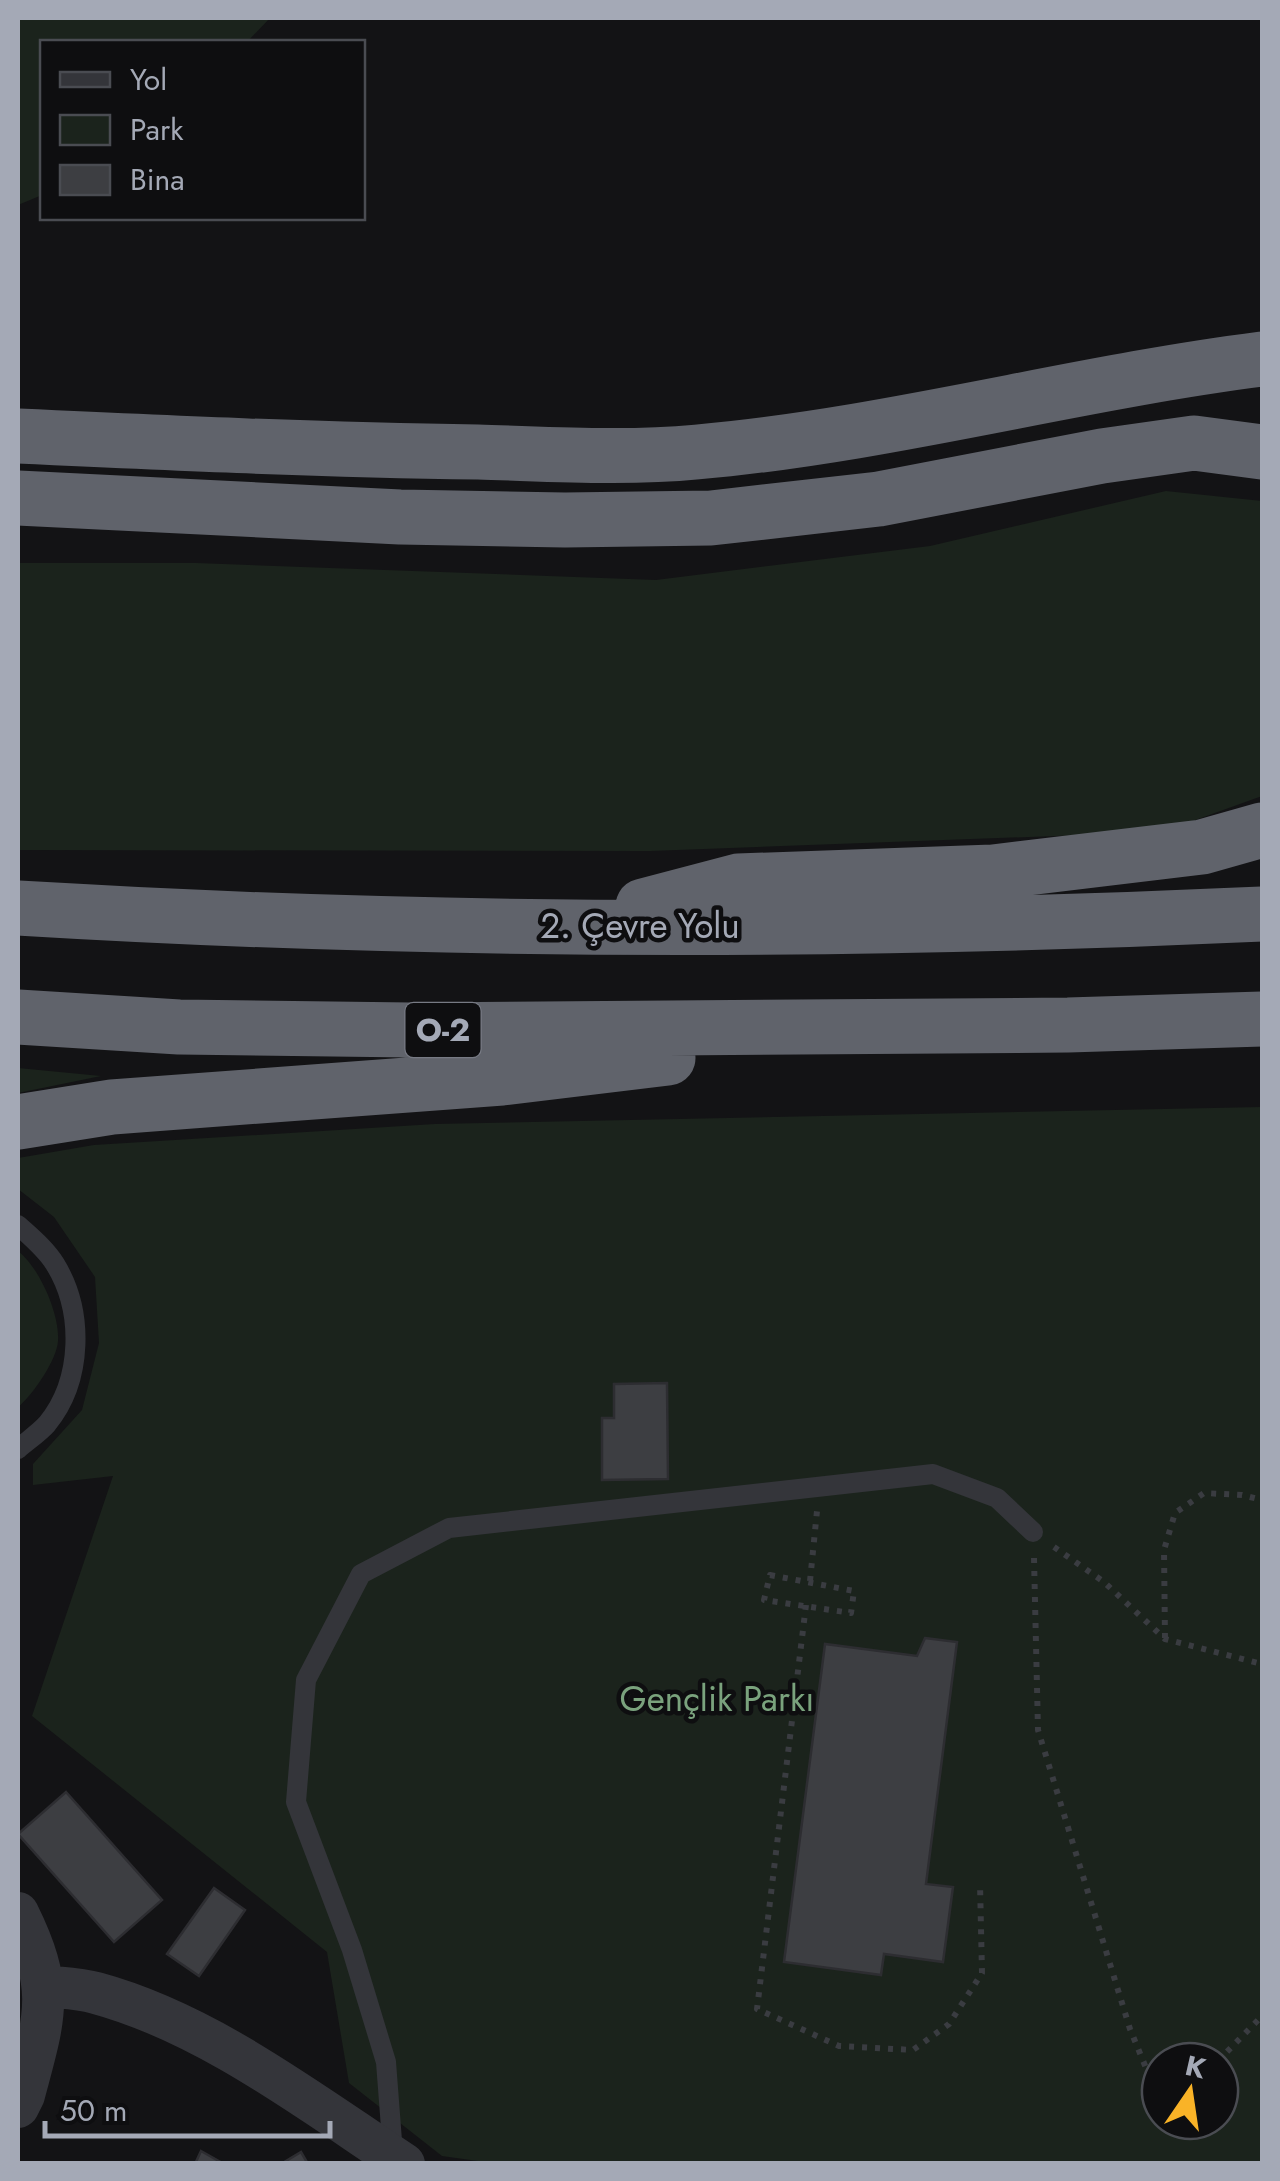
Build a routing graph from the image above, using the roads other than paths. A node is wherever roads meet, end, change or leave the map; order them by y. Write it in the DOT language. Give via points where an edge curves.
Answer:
graph roads {
  1 [pos="1262,359"];
  2 [pos="18,436"];
  3 [pos="1262,452"];
  4 [pos="18,498"];
  5 [pos="1262,830"];
  6 [pos="18,908"];
  7 [pos="1262,914"];
  8 [pos="566,926"];
  9 [pos="18,1017"];
  10 [pos="1262,1020"];
  11 [pos="868,1027"];
  12 [pos="18,1122"];
  13 [pos="18,1225"];
  14 [pos="18,1450"];
  15 [pos="1033,1532"];
  16 [pos="18,1914"];
  17 [pos="43,1986"];
  18 [pos="18,2107"];
  19 [pos="399,2160"];
  1 -- 2 [label="highway" via="790,444 691,453 366,450"];
  3 -- 4 [label="highway" via="1194,444 879,499 712,518 400,516"];
  5 -- 8 [label="highway" via="1202,846 993,872 738,881"];
  6 -- 8 [label="highway, 2. Çevre Yolu"];
  7 -- 8 [label="highway, 2. Çevre Yolu"];
  9 -- 11 [label="highway, O-2" via="412,1030"];
  10 -- 11 [label="highway, O-2"];
  11 -- 12 [label="highway" via="502,1078 112,1107"];
  13 -- 14 [label="lane" via="54,1261 72,1300 77,1343 65,1392 47,1424"];
  15 -- 19 [label="lane" via="997,1498 933,1474 449,1528 361,1574 306,1680 296,1802 386,2062"];
  16 -- 17 [label="street"];
  17 -- 18 [label="street" via="45,2016"];
  17 -- 19 [label="street" via="93,1992 155,2012"];
}
